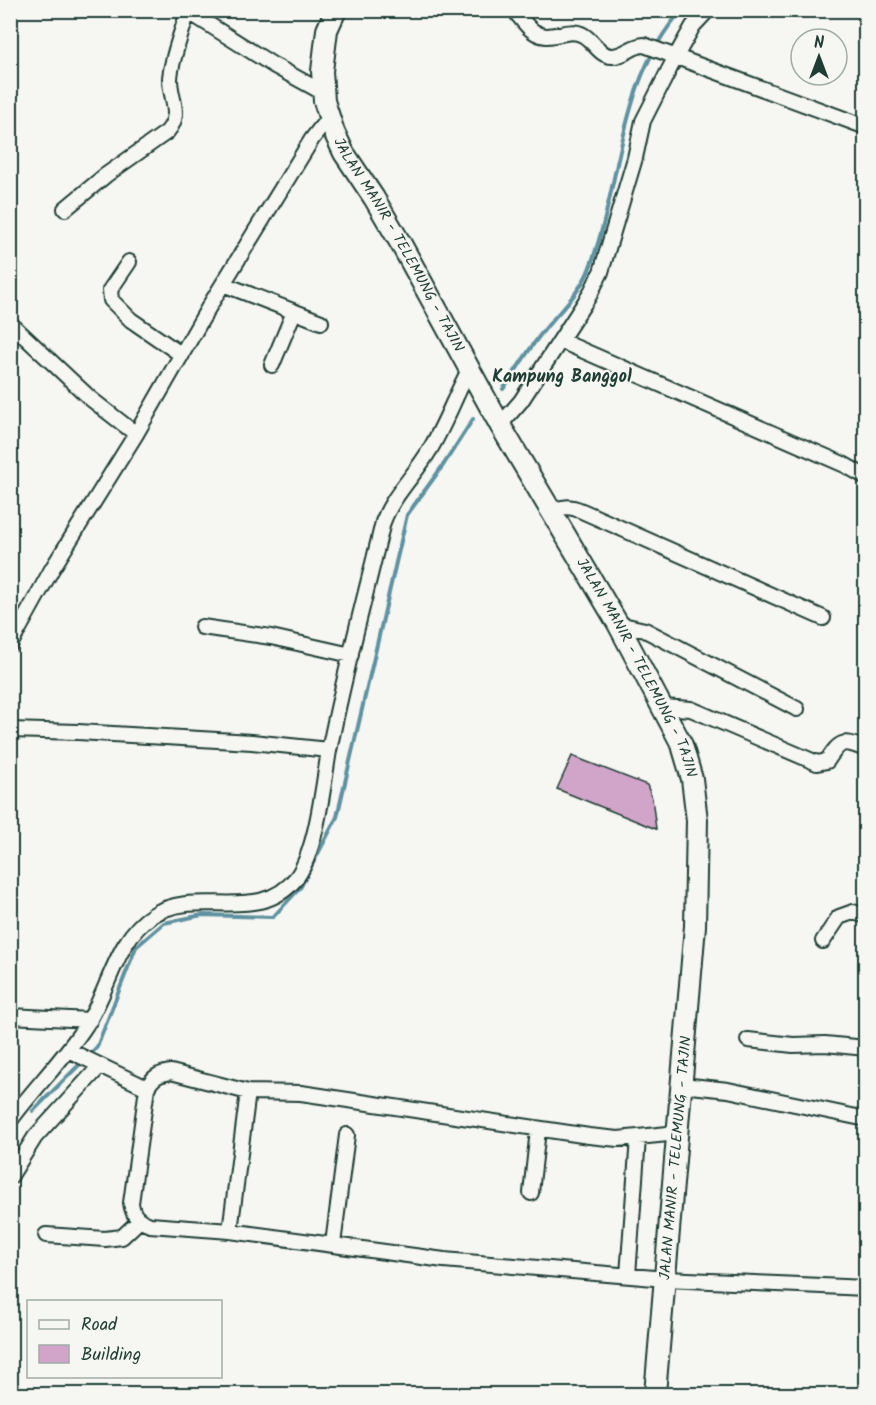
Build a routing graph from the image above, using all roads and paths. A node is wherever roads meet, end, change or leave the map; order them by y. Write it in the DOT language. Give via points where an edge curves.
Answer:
graph roads {
  1 [pos="336,10"];
  2 [pos="513,10"];
  3 [pos="708,10"];
  4 [pos="188,11"];
  5 [pos="673,57"];
  6 [pos="324,93"];
  7 [pos="330,117"];
  8 [pos="866,127"];
  9 [pos="65,208"];
  10 [pos="129,262"];
  11 [pos="223,284"];
  12 [pos="294,312"];
  13 [pos="321,322"];
  14 [pos="10,323"];
  15 [pos="561,341"];
  16 [pos="182,355"];
  17 [pos="272,365"];
  18 [pos="470,370"];
  19 [pos="500,425"];
  20 [pos="136,434"];
  21 [pos="866,477"];
  22 [pos="550,512"];
  23 [pos="823,618"];
  24 [pos="618,624"];
  25 [pos="202,627"];
  26 [pos="10,645"];
  27 [pos="351,655"];
  28 [pos="663,706"];
  29 [pos="797,709"];
  30 [pos="10,730"];
  31 [pos="866,749"];
  32 [pos="329,750"];
  33 [pos="866,916"];
  34 [pos="823,941"];
  35 [pos="10,1016"];
  36 [pos="90,1020"];
  37 [pos="748,1040"];
  38 [pos="866,1048"];
  39 [pos="74,1053"];
  40 [pos="98,1065"];
  41 [pos="682,1085"];
  42 [pos="147,1088"];
  43 [pos="249,1092"];
  44 [pos="866,1119"];
  45 [pos="10,1121"];
  46 [pos="538,1130"];
  47 [pos="678,1133"];
  48 [pos="347,1135"];
  49 [pos="638,1138"];
  50 [pos="10,1177"];
  51 [pos="531,1193"];
  52 [pos="139,1221"];
  53 [pos="230,1231"];
  54 [pos="46,1235"];
  55 [pos="333,1244"];
  56 [pos="628,1275"];
  57 [pos="666,1278"];
  58 [pos="866,1288"];
  59 [pos="655,1395"];
  1 -- 6 [label="main road, JALAN MANIR - TELEMUNG - TAJIN" via="323,52"];
  2 -- 5 [label="street" via="534,32 546,37 575,33 611,57 639,45"];
  3 -- 5 [label="street"];
  4 -- 6 [label="street"];
  4 -- 9 [label="street" via="171,70 176,112 173,125"];
  5 -- 8 [label="street"];
  5 -- 15 [label="street" via="643,121 601,272"];
  6 -- 7 [label="main road, JALAN MANIR - TELEMUNG - TAJIN"];
  7 -- 11 [label="street" via="312,139"];
  7 -- 18 [label="main road, JALAN MANIR - TELEMUNG - TAJIN" via="344,153 390,226"];
  10 -- 16 [label="street" via="110,290 111,300"];
  11 -- 12 [label="street"];
  11 -- 16 [label="street"];
  12 -- 13 [label="street"];
  12 -- 17 [label="street"];
  14 -- 20 [label="street"];
  15 -- 19 [label="street"];
  15 -- 21 [label="street"];
  16 -- 20 [label="street"];
  18 -- 19 [label="main road, JALAN MANIR - TELEMUNG - TAJIN"];
  18 -- 27 [label="street" via="431,448 389,505"];
  19 -- 22 [label="main road, JALAN MANIR - TELEMUNG - TAJIN"];
  20 -- 26 [label="street"];
  22 -- 23 [label="street" via="560,507 582,511"];
  22 -- 24 [label="main road, JALAN MANIR - TELEMUNG - TAJIN"];
  24 -- 28 [label="main road, JALAN MANIR - TELEMUNG - TAJIN"];
  24 -- 29 [label="street" via="645,630"];
  25 -- 27 [label="street"];
  27 -- 32 [label="street"];
  28 -- 31 [label="street" via="691,709 817,762 827,761 842,742"];
  28 -- 41 [label="main road, JALAN MANIR - TELEMUNG - TAJIN" via="682,745 692,779 697,820 695,926"];
  30 -- 32 [label="street" via="252,742"];
  32 -- 36 [label="street" via="306,862 296,879 268,900 200,903 155,914 127,941"];
  33 -- 34 [label="street" via="853,912 839,917"];
  35 -- 36 [label="street"];
  36 -- 39 [label="street"];
  37 -- 38 [label="street"];
  39 -- 40 [label="street"];
  39 -- 45 [label="street"];
  40 -- 42 [label="street"];
  40 -- 50 [label="street" via="35,1137"];
  41 -- 44 [label="street" via="728,1090"];
  41 -- 47 [label="main road, JALAN MANIR - TELEMUNG - TAJIN"];
  42 -- 43 [label="street" via="159,1074 171,1072"];
  42 -- 52 [label="street" via="131,1203 133,1215"];
  43 -- 46 [label="street" via="301,1093"];
  43 -- 53 [label="street"];
  46 -- 49 [label="street"];
  46 -- 51 [label="street"];
  47 -- 49 [label="street"];
  47 -- 57 [label="main road, JALAN MANIR - TELEMUNG - TAJIN"];
  48 -- 55 [label="street"];
  49 -- 56 [label="street"];
  52 -- 53 [label="street"];
  52 -- 54 [label="street" via="122,1237"];
  53 -- 55 [label="street"];
  55 -- 56 [label="street" via="444,1260"];
  56 -- 57 [label="street"];
  57 -- 58 [label="street"];
  57 -- 59 [label="main road, JALAN MANIR - TELEMUNG - TAJIN"];
}
